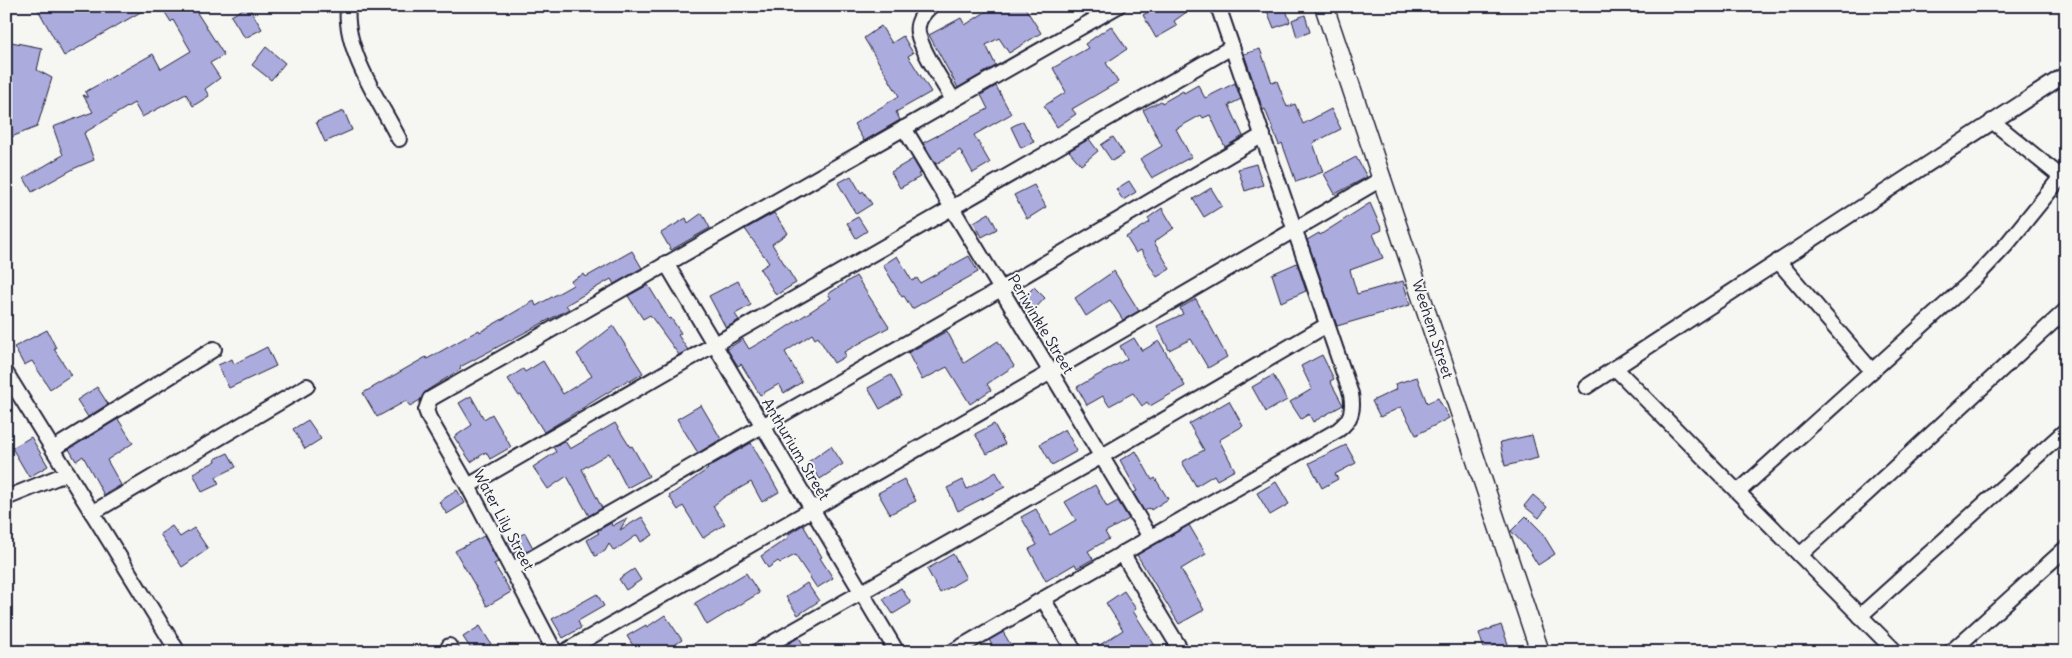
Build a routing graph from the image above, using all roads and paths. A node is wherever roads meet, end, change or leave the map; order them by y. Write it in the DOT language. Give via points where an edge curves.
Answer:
graph roads {
  1 [pos="348,6"];
  2 [pos="931,6"];
  3 [pos="1118,6"];
  4 [pos="1218,6"];
  5 [pos="1324,6"];
  6 [pos="1232,48"];
  7 [pos="2066,74"];
  8 [pos="953,100"];
  9 [pos="1992,121"];
  10 [pos="904,128"];
  11 [pos="1263,135"];
  12 [pos="399,139"];
  13 [pos="1383,178"];
  14 [pos="2063,179"];
  15 [pos="952,208"];
  16 [pos="1295,230"];
  17 [pos="1778,262"];
  18 [pos="666,264"];
  19 [pos="1001,289"];
  20 [pos="2066,310"];
  21 [pos="1327,325"];
  22 [pos="714,344"];
  23 [pos="214,349"];
  24 [pos="1615,368"];
  25 [pos="1872,371"];
  26 [pos="1051,372"];
  27 [pos="6,373"];
  28 [pos="307,386"];
  29 [pos="1586,387"];
  30 [pos="763,426"];
  31 [pos="2066,430"];
  32 [pos="53,448"];
  33 [pos="1102,456"];
  34 [pos="68,473"];
  35 [pos="468,486"];
  36 [pos="1738,492"];
  37 [pos="6,498"];
  38 [pos="812,508"];
  39 [pos="92,513"];
  40 [pos="1150,537"];
  41 [pos="2066,548"];
  42 [pos="1122,553"];
  43 [pos="1800,554"];
  44 [pos="513,569"];
  45 [pos="862,592"];
  46 [pos="1043,599"];
  47 [pos="1860,616"];
  48 [pos="178,652"];
  49 [pos="555,652"];
  50 [pos="564,652"];
  51 [pos="756,652"];
  52 [pos="897,652"];
  53 [pos="952,652"];
  54 [pos="1075,652"];
  55 [pos="1182,652"];
  56 [pos="1540,652"];
  57 [pos="1896,652"];
  58 [pos="1951,652"];
  1 -- 12 [label="street" via="346,20 352,46"];
  2 -- 8 [label="street" via="919,19 917,32"];
  3 -- 8 [label="street"];
  4 -- 6 [label="street"];
  5 -- 13 [label="street, Weehem Street"];
  6 -- 11 [label="street"];
  6 -- 15 [label="street"];
  7 -- 9 [label="street"];
  8 -- 10 [label="street"];
  9 -- 14 [label="street"];
  9 -- 17 [label="street"];
  10 -- 15 [label="street, Periwinkle Street"];
  10 -- 18 [label="street"];
  11 -- 16 [label="street"];
  11 -- 19 [label="street"];
  13 -- 16 [label="street"];
  13 -- 56 [label="street, Weehem Street"];
  14 -- 25 [label="street" via="1977,276"];
  15 -- 19 [label="street, Periwinkle Street"];
  15 -- 22 [label="street"];
  16 -- 21 [label="street"];
  16 -- 26 [label="street"];
  17 -- 24 [label="street"];
  17 -- 25 [label="street"];
  18 -- 22 [label="street, Anthurium Street"];
  18 -- 35 [label="street, Water Lily Street" via="430,399 426,410 429,418"];
  19 -- 26 [label="street, Periwinkle Street"];
  19 -- 30 [label="street"];
  20 -- 43 [label="street"];
  21 -- 33 [label="street"];
  21 -- 40 [label="street" via="1351,394 1352,416 1346,424"];
  22 -- 30 [label="street, Anthurium Street"];
  22 -- 35 [label="street"];
  23 -- 32 [label="street"];
  24 -- 29 [label="street"];
  24 -- 36 [label="street"];
  25 -- 36 [label="street"];
  26 -- 33 [label="street, Periwinkle Street"];
  26 -- 38 [label="street"];
  27 -- 32 [label="street"];
  28 -- 39 [label="street"];
  30 -- 38 [label="street, Anthurium Street"];
  30 -- 44 [label="street"];
  31 -- 47 [label="street"];
  32 -- 34 [label="street"];
  33 -- 40 [label="street, Periwinkle Street"];
  33 -- 45 [label="street"];
  34 -- 37 [label="street"];
  34 -- 39 [label="street"];
  35 -- 44 [label="street, Water Lily Street"];
  36 -- 43 [label="street"];
  38 -- 45 [label="street, Anthurium Street"];
  38 -- 50 [label="street"];
  39 -- 48 [label="street"];
  40 -- 42 [label="street"];
  41 -- 58 [label="street"];
  42 -- 46 [label="street"];
  42 -- 55 [label="street"];
  43 -- 47 [label="street"];
  44 -- 49 [label="street, Water Lily Street"];
  45 -- 51 [label="street"];
  45 -- 52 [label="street, Anthurium Street"];
  46 -- 53 [label="street"];
  46 -- 54 [label="street"];
  47 -- 57 [label="street"];
}
